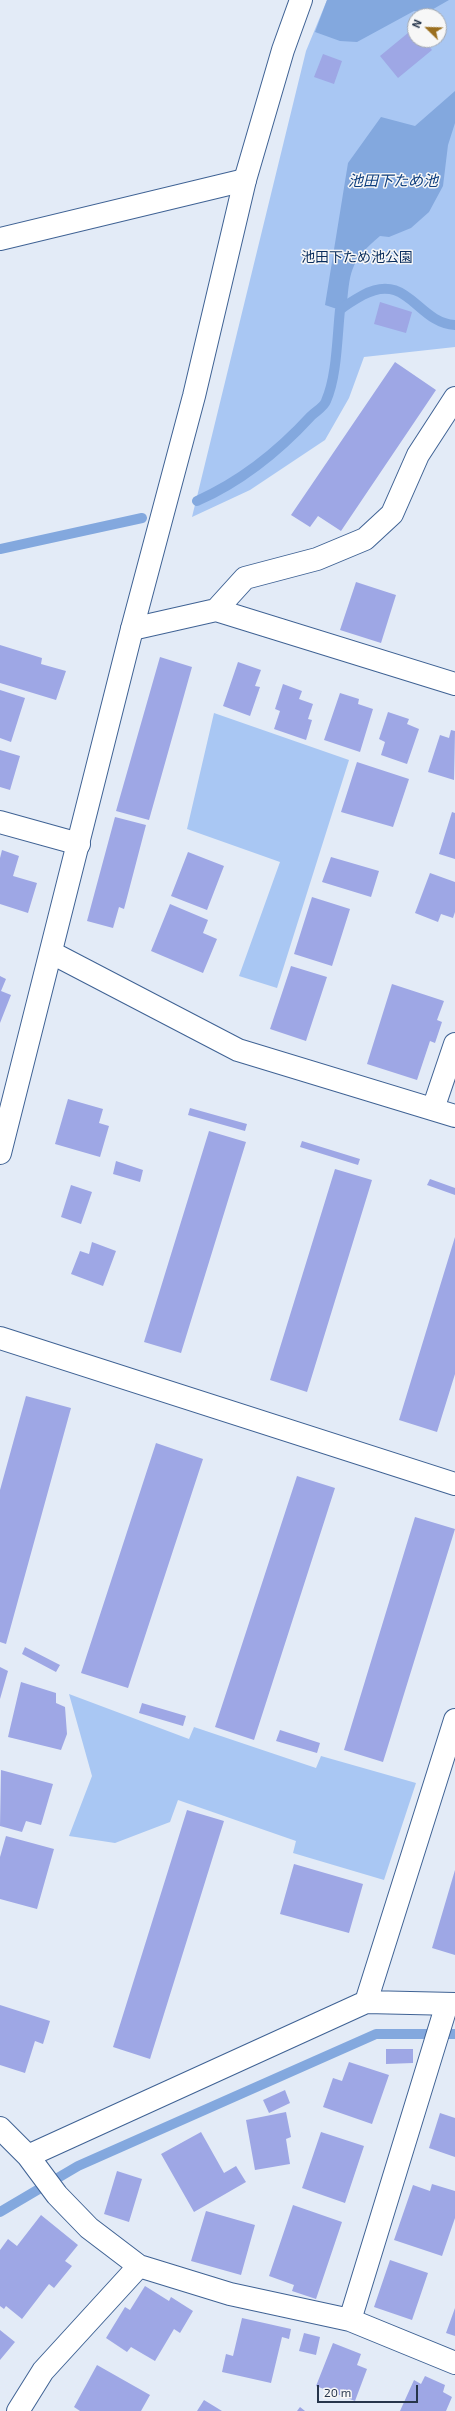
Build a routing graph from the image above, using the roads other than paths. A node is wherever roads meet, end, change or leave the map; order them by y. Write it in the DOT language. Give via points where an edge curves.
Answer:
graph roads {
  1 [pos="301,0"];
  2 [pos="245,180"];
  3 [pos="0,239"];
  4 [pos="455,398"];
  5 [pos="216,610"];
  6 [pos="132,629"];
  7 [pos="455,684"];
  8 [pos="0,822"];
  9 [pos="79,844"];
  10 [pos="52,953"];
  11 [pos="455,1044"];
  12 [pos="433,1109"];
  13 [pos="455,1116"];
  14 [pos="0,1153"];
  15 [pos="0,1338"];
  16 [pos="455,1484"];
  17 [pos="455,1720"];
  18 [pos="366,2002"];
  19 [pos="451,2004"];
  20 [pos="0,2128"];
  21 [pos="33,2162"];
  22 [pos="139,2266"];
  23 [pos="350,2320"];
  24 [pos="455,2364"];
  25 [pos="18,2411"];
  1 -- 2 [label="street" via="283,50"];
  2 -- 3 [label="street"];
  2 -- 6 [label="street" via="194,396"];
  4 -- 5 [label="street" via="418,455 392,514 365,539 317,559 245,578"];
  5 -- 6 [label="street"];
  5 -- 7 [label="street"];
  6 -- 9 [label="street"];
  8 -- 9 [label="street"];
  9 -- 10 [label="street"];
  10 -- 12 [label="street" via="238,1050"];
  10 -- 14 [label="street"];
  11 -- 12 [label="street"];
  12 -- 13 [label="street"];
  15 -- 16 [label="street"];
  17 -- 18 [label="street"];
  18 -- 19 [label="street"];
  18 -- 21 [label="street"];
  19 -- 23 [label="street" via="434,2047"];
  20 -- 21 [label="street"];
  21 -- 22 [label="street" via="57,2195 89,2228"];
  22 -- 23 [label="street" via="230,2294"];
  22 -- 25 [label="street" via="43,2371"];
  23 -- 24 [label="street"];
}
